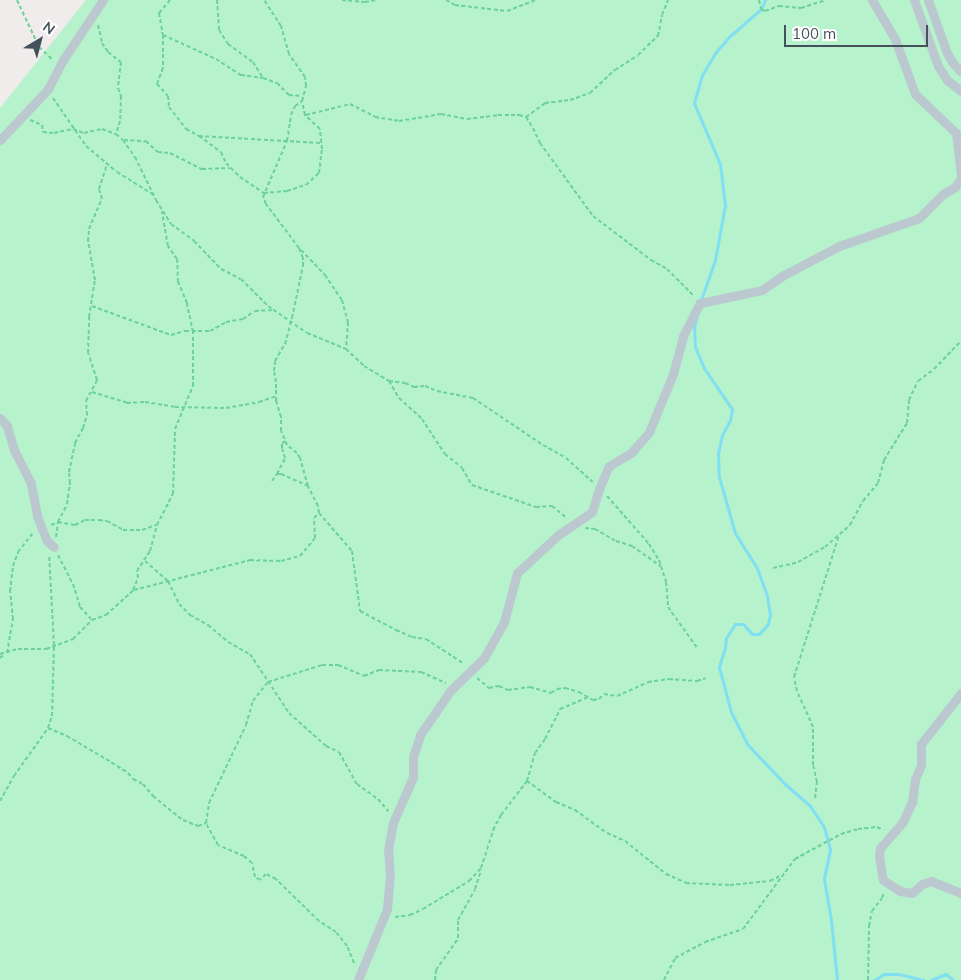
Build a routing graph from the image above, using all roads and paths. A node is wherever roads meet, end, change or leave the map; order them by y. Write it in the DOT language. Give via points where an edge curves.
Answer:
graph roads {
  1 [pos="17,0"];
  2 [pos="170,0"];
  3 [pos="217,0"];
  4 [pos="264,0"];
  5 [pos="342,0"];
  6 [pos="377,0"];
  7 [pos="446,0"];
  8 [pos="535,0"];
  9 [pos="668,0"];
  10 [pos="759,0"];
  11 [pos="826,0"];
  12 [pos="872,0"];
  13 [pos="928,2"];
  14 [pos="101,3"];
  15 [pos="916,4"];
  16 [pos="163,35"];
  17 [pos="60,66"];
  18 [pos="961,72"];
  19 [pos="263,78"];
  20 [pos="48,89"];
  21 [pos="961,91"];
  22 [pos="302,96"];
  23 [pos="302,101"];
  24 [pos="306,115"];
  25 [pos="23,117"];
  26 [pos="526,118"];
  27 [pos="73,129"];
  28 [pos="116,134"];
  29 [pos="199,136"];
  30 [pos="0,140"];
  31 [pos="124,140"];
  32 [pos="287,141"];
  33 [pos="321,143"];
  34 [pos="107,164"];
  35 [pos="230,168"];
  36 [pos="961,176"];
  37 [pos="264,193"];
  38 [pos="154,196"];
  39 [pos="162,210"];
  40 [pos="299,248"];
  41 [pos="700,303"];
  42 [pos="92,305"];
  43 [pos="276,310"];
  44 [pos="291,322"];
  45 [pos="194,332"];
  46 [pos="961,341"];
  47 [pos="346,349"];
  48 [pos="389,381"];
  49 [pos="92,391"];
  50 [pos="458,394"];
  51 [pos="276,396"];
  52 [pos="185,406"];
  53 [pos="0,418"];
  54 [pos="286,440"];
  55 [pos="277,474"];
  56 [pos="272,481"];
  57 [pos="308,486"];
  58 [pos="319,512"];
  59 [pos="58,522"];
  60 [pos="573,524"];
  61 [pos="157,525"];
  62 [pos="42,529"];
  63 [pos="840,534"];
  64 [pos="51,544"];
  65 [pos="145,561"];
  66 [pos="661,566"];
  67 [pos="773,568"];
  68 [pos="168,581"];
  69 [pos="133,591"];
  70 [pos="92,620"];
  71 [pos="54,645"];
  72 [pos="7,653"];
  73 [pos="0,654"];
  74 [pos="0,658"];
  75 [pos="473,670"];
  76 [pos="706,678"];
  77 [pos="268,682"];
  78 [pos="456,686"];
  79 [pos="961,693"];
  80 [pos="588,697"];
  81 [pos="48,728"];
  82 [pos="527,781"];
  83 [pos="815,798"];
  84 [pos="0,801"];
  85 [pos="206,823"];
  86 [pos="393,823"];
  87 [pos="892,835"];
  88 [pos="481,868"];
  89 [pos="780,876"];
  90 [pos="883,880"];
  91 [pos="961,894"];
  92 [pos="393,918"];
  93 [pos="359,979"];
  94 [pos="434,980"];
  95 [pos="664,980"];
  96 [pos="868,980"];
  1 -- 17 [label="path" via="39,47"];
  2 -- 16 [label="path" via="159,12"];
  3 -- 19 [label="path" via="219,30 228,44 254,62"];
  4 -- 22 [label="path" via="281,26 295,66 303,72 306,86"];
  5 -- 6 [label="path"];
  7 -- 8 [label="path" via="455,5 506,11"];
  9 -- 26 [label="path" via="658,36 638,55 615,70 590,93 545,103"];
  10 -- 11 [label="path" via="765,10 779,6 801,8"];
  12 -- 36 [label="street" via="895,39 915,94 956,133"];
  13 -- 15 [label="street"];
  13 -- 18 [label="street" via="947,53"];
  14 -- 17 [label="street"];
  14 -- 28 [label="path" via="97,16 102,43 121,62 118,88 121,96 120,121"];
  15 -- 21 [label="street" via="938,66 947,80"];
  16 -- 19 [label="path" via="241,75"];
  16 -- 29 [label="path" via="163,68 157,84 168,96 169,107 186,129"];
  17 -- 20 [label="street"];
  19 -- 22 [label="path" via="277,83 289,95"];
  20 -- 25 [label="street"];
  20 -- 27 [label="path"];
  22 -- 23 [label="path"];
  23 -- 24 [label="path"];
  23 -- 32 [label="path" via="291,115"];
  24 -- 26 [label="path" via="350,104 375,117 398,121 441,114 467,119 498,115"];
  24 -- 33 [label="path" via="320,128"];
  25 -- 27 [label="path" via="42,125 43,132"];
  25 -- 30 [label="street"];
  26 -- 41 [label="path" via="540,143 593,216 667,269"];
  27 -- 28 [label="path" via="84,133 102,129"];
  27 -- 34 [label="path" via="86,146"];
  28 -- 31 [label="path"];
  29 -- 32 [label="path"];
  29 -- 35 [label="path" via="220,152"];
  31 -- 35 [label="path" via="146,141 158,152 170,153 202,169"];
  31 -- 38 [label="path"];
  32 -- 33 [label="path"];
  32 -- 37 [label="path"];
  33 -- 37 [label="path" via="320,170 311,181 296,189"];
  34 -- 38 [label="path"];
  34 -- 42 [label="path" via="98,189 102,199 89,229 88,251 95,280"];
  35 -- 37 [label="path"];
  36 -- 41 [label="street" via="955,187 919,218 839,246 762,290"];
  37 -- 40 [label="path" via="266,204"];
  38 -- 39 [label="path"];
  39 -- 43 [label="path" via="171,224 194,241 221,270 241,278"];
  39 -- 45 [label="path" via="168,246 177,259 178,282"];
  40 -- 44 [label="path" via="303,266"];
  40 -- 47 [label="path" via="325,275 342,300 348,322"];
  41 -- 60 [label="street" via="683,336 673,374 649,432 631,454 609,466 594,510"];
  42 -- 45 [label="path" via="171,335"];
  42 -- 49 [label="path" via="88,353 97,380"];
  43 -- 44 [label="path"];
  43 -- 45 [label="path" via="264,309 210,331"];
  44 -- 47 [label="path" via="307,334"];
  44 -- 51 [label="path" via="285,344 275,361"];
  45 -- 52 [label="path" via="193,386"];
  46 -- 63 [label="path" via="918,381 909,400 907,423 884,460 878,482 850,525"];
  47 -- 48 [label="path" via="364,366"];
  48 -- 50 [label="path"];
  48 -- 60 [label="path" via="399,398 422,418 445,454 462,468 472,485 536,507 552,506"];
  49 -- 52 [label="path" via="126,403"];
  49 -- 59 [label="path" via="86,401 87,415 83,428 74,443 67,504"];
  51 -- 52 [label="path" via="226,408"];
  51 -- 54 [label="path" via="281,431"];
  52 -- 61 [label="path" via="175,429 173,494"];
  53 -- 62 [label="street" via="7,426 14,450 31,484"];
  54 -- 55 [label="path" via="282,443 285,458"];
  54 -- 57 [label="path" via="300,458"];
  55 -- 56 [label="path"];
  55 -- 57 [label="path" via="287,475"];
  57 -- 58 [label="path"];
  58 -- 68 [label="path" via="314,518 314,538 300,556 281,561 250,560"];
  58 -- 75 [label="path" via="352,550 360,611 396,630 433,643"];
  59 -- 61 [label="path" via="75,525 85,520 99,520 122,530 142,530"];
  59 -- 62 [label="path"];
  59 -- 64 [label="path"];
  60 -- 66 [label="path" via="595,529 632,546"];
  60 -- 75 [label="street" via="518,572 504,622 484,658"];
  61 -- 65 [label="path"];
  62 -- 64 [label="street"];
  62 -- 72 [label="path" via="35,531 18,552 13,566 10,591 14,619"];
  63 -- 67 [label="path" via="798,562"];
  63 -- 83 [label="path" via="794,677 813,727"];
  64 -- 70 [label="path" via="73,584 80,607"];
  64 -- 71 [label="path"];
  65 -- 68 [label="path"];
  65 -- 69 [label="path" via="137,571"];
  68 -- 69 [label="path"];
  68 -- 77 [label="path" via="179,604 228,642 250,654"];
  69 -- 70 [label="path" via="106,615"];
  70 -- 71 [label="path" via="73,639"];
  71 -- 72 [label="path" via="46,650 18,649"];
  71 -- 81 [label="path" via="54,692"];
  72 -- 73 [label="path"];
  72 -- 74 [label="path"];
  75 -- 78 [label="street"];
  75 -- 80 [label="path" via="477,680 490,688 530,687 551,693 565,688"];
  76 -- 80 [label="path" via="648,682 617,696 604,694 593,700"];
  77 -- 78 [label="path" via="296,672 338,665 364,676 379,670 421,672"];
  77 -- 85 [label="path" via="253,701 246,724 209,803"];
  77 -- 86 [label="path" via="278,700 300,725 339,752 357,784 378,799"];
  78 -- 86 [label="street" via="420,735 413,757 413,778"];
  79 -- 87 [label="street" via="922,744 912,802"];
  80 -- 82 [label="path" via="560,709 535,753"];
  81 -- 84 [label="path"];
  81 -- 85 [label="path" via="128,773 183,820 198,826"];
  82 -- 88 [label="path" via="493,830"];
  82 -- 89 [label="path" via="556,802 575,810 624,841 666,874 686,883 740,885 770,881"];
  85 -- 93 [label="path" via="218,845 252,863 256,877 260,880 266,874 272,876 319,921 336,932 347,946"];
  86 -- 93 [label="street" via="388,850 387,909"];
  87 -- 89 [label="path" via="877,827 858,828 841,834 795,859"];
  87 -- 90 [label="street" via="880,848"];
  88 -- 92 [label="path" via="469,881 423,909"];
  88 -- 94 [label="path" via="475,889 458,920 458,938 436,970"];
  89 -- 95 [label="path" via="767,899 743,929 705,942 675,958"];
  90 -- 91 [label="street" via="907,894 931,881"];
  90 -- 96 [label="path" via="882,898 872,910 869,926"];
}
